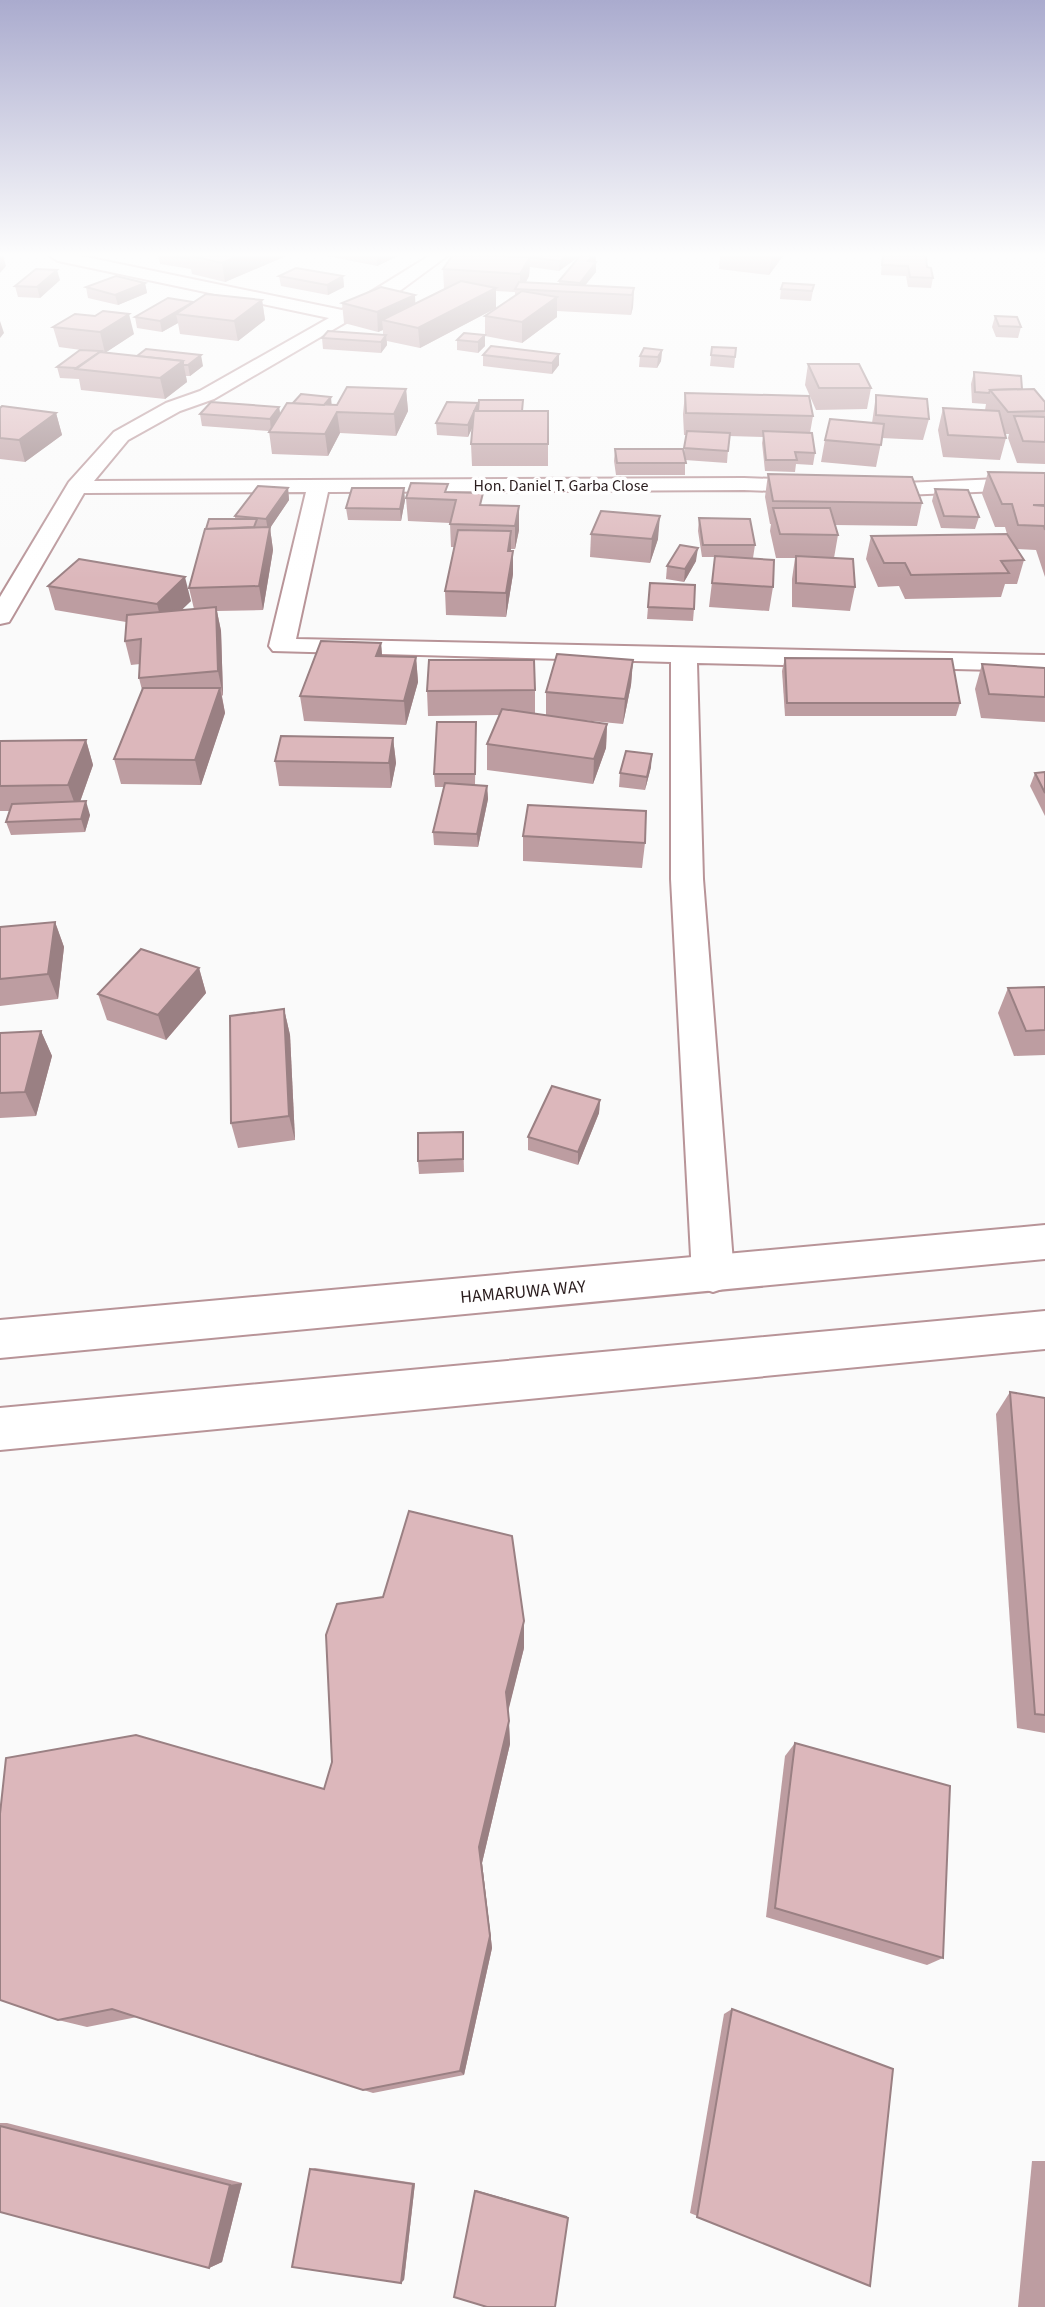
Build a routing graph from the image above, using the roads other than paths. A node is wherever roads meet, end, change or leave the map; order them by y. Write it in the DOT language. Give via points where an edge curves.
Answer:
graph roads {
  1 [pos="261,364"];
  2 [pos="1045,483"];
  3 [pos="77,487"];
  4 [pos="318,488"];
  5 [pos="0,617"];
  6 [pos="684,654"];
  7 [pos="1045,663"];
  8 [pos="1045,1242"];
  9 [pos="713,1275"];
  10 [pos="1045,1330"];
  11 [pos="0,1339"];
  12 [pos="0,1429"];
  1 -- 3 [label="street" via="121,436"];
  2 -- 4 [label="street, Hon. Daniel T. Garba Close" via="903,489 744,484"];
  3 -- 4 [label="street, Hon. Daniel T. Garba Close"];
  3 -- 5 [label="street"];
  4 -- 6 [label="street" via="282,646"];
  6 -- 7 [label="street"];
  6 -- 9 [label="street" via="687,880"];
  8 -- 9 [label="street, HAMARUWA WAY"];
  9 -- 11 [label="street, HAMARUWA WAY"];
  10 -- 12 [label="street"];
}
